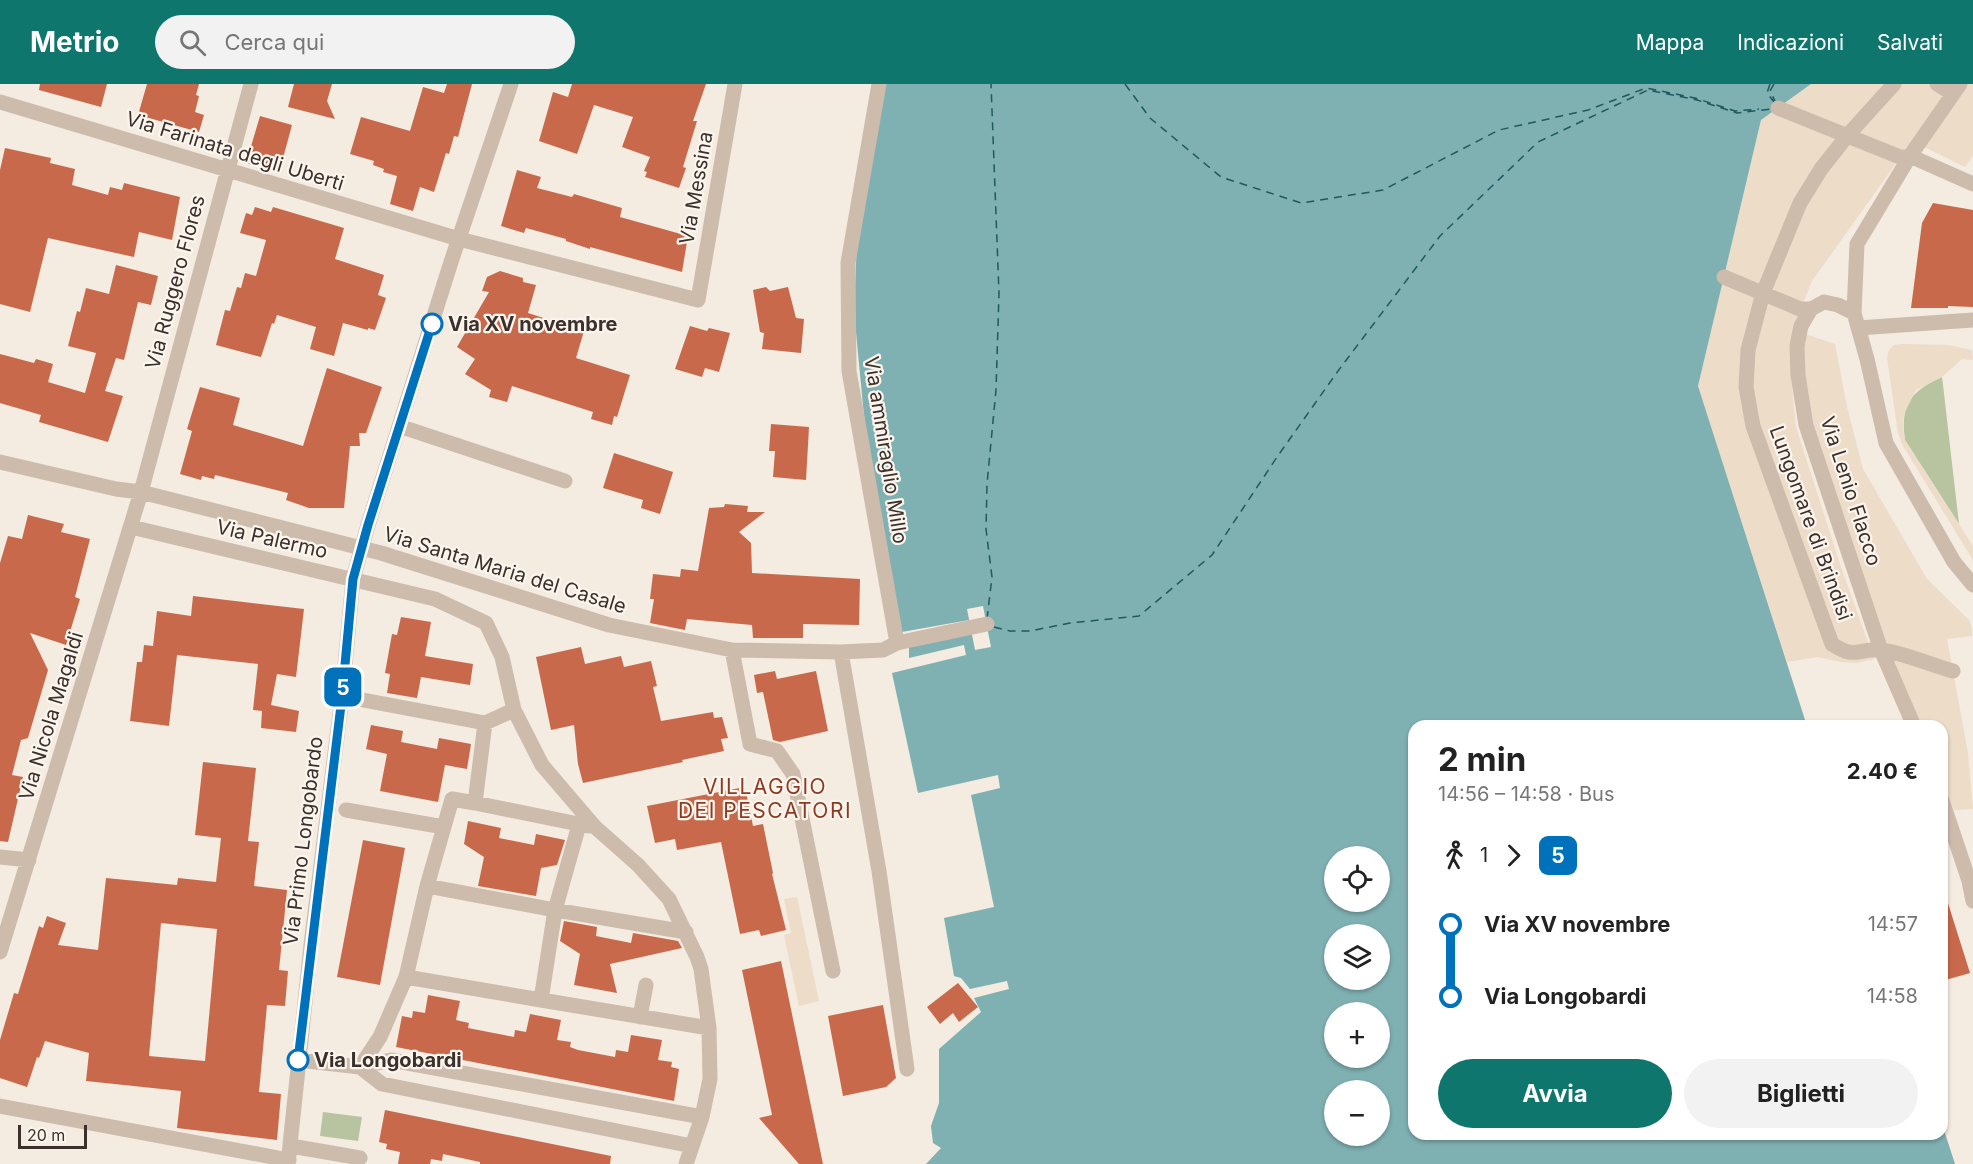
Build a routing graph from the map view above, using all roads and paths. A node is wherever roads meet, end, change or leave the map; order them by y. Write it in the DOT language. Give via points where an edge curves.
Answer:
graph roads {
  1 [pos="251,84"];
  2 [pos="511,84"];
  3 [pos="735,84"];
  4 [pos="879,84"];
  5 [pos="1894,84"];
  6 [pos="1937,84"];
  7 [pos="1957,89"];
  8 [pos="0,102"];
  9 [pos="1778,108"];
  10 [pos="1847,136"];
  11 [pos="1907,156"];
  12 [pos="226,171"];
  13 [pos="1973,184"];
  14 [pos="459,239"];
  15 [pos="1724,277"];
  16 [pos="1763,293"];
  17 [pos="1811,309"];
  18 [pos="1973,320"];
  19 [pos="1856,321"];
  20 [pos="399,426"];
  21 [pos="0,462"];
  22 [pos="566,481"];
  23 [pos="141,492"];
  24 [pos="131,527"];
  25 [pos="353,579"];
  26 [pos="1973,585"];
  27 [pos="987,624"];
  28 [pos="897,643"];
  29 [pos="732,650"];
  30 [pos="1881,650"];
  31 [pos="841,652"];
  32 [pos="1953,671"];
  33 [pos="363,700"];
  34 [pos="514,710"];
  35 [pos="1911,720"];
  36 [pos="485,723"];
  37 [pos="475,803"];
  38 [pos="346,810"];
  39 [pos="1948,813"];
  40 [pos="579,825"];
  41 [pos="444,827"];
  42 [pos="595,827"];
  43 [pos="0,857"];
  44 [pos="29,860"];
  45 [pos="427,886"];
  46 [pos="1973,902"];
  47 [pos="555,910"];
  48 [pos="686,932"];
  49 [pos="0,952"];
  50 [pos="833,971"];
  51 [pos="406,977"];
  52 [pos="645,985"];
  53 [pos="541,1000"];
  54 [pos="640,1017"];
  55 [pos="709,1028"];
  56 [pos="298,1060"];
  57 [pos="360,1067"];
  58 [pos="907,1069"];
  59 [pos="0,1106"];
  60 [pos="702,1117"];
  61 [pos="692,1146"];
  62 [pos="289,1157"];
  63 [pos="360,1158"];
  64 [pos="686,1164"];
  1 -- 12 [label="street, Via Ruggero Flores"];
  2 -- 14 [label="street, Via Primo Longobardo"];
  3 -- 14 [label="street, Via Messina" via="698,300"];
  4 -- 28 [label="street, Via ammiraglio Millo" via="848,263 849,371"];
  5 -- 10 [label="street, Lungomare di Brindisi"];
  6 -- 7 [label="street"];
  7 -- 11 [label="street"];
  8 -- 12 [label="street, Via Farinata degli Uberti"];
  9 -- 10 [label="street"];
  10 -- 11 [label="street" via="1900,158"];
  10 -- 16 [label="street, Lungomare di Brindisi" via="1800,203"];
  11 -- 13 [label="street"];
  11 -- 19 [label="street" via="1857,244"];
  12 -- 14 [label="street, Via Farinata degli Uberti"];
  12 -- 23 [label="street, Via Ruggero Flores"];
  14 -- 20 [label="street, Via Primo Longobardo"];
  15 -- 16 [label="street"];
  16 -- 17 [label="street" via="1800,309"];
  16 -- 30 [label="street, Lungomare di Brindisi" via="1748,350 1746,387 1753,426 1832,644 1854,654"];
  17 -- 19 [label="street" via="1824,302 1838,305"];
  17 -- 30 [label="street, Via Lenio Flacco" via="1801,326 1797,346 1806,425"];
  18 -- 19 [label="street"];
  19 -- 26 [label="street" via="1886,443 1954,562"];
  20 -- 22 [label="street"];
  20 -- 25 [label="street, Via Primo Longobardo, bridge"];
  21 -- 23 [label="street, Via Santa Maria del Casale"];
  23 -- 24 [label="street, Via Nicola Magaldi"];
  23 -- 29 [label="street, Via Santa Maria del Casale" via="381,553 609,625"];
  24 -- 25 [label="street, Via Palermo"];
  24 -- 44 [label="street, Via Nicola Magaldi"];
  25 -- 34 [label="street, Via Palermo" via="435,599 486,623 502,657"];
  25 -- 56 [label="street, Via Primo Longobardo"];
  27 -- 28 [label="street, Via Santa Maria del Casale"];
  28 -- 31 [label="street, Via Santa Maria del Casale" via="883,650"];
  29 -- 31 [label="street, Via Santa Maria del Casale"];
  29 -- 50 [label="street" via="750,744 777,751 793,774"];
  30 -- 32 [label="street, Lungomare di Brindisi"];
  30 -- 35 [label="street, Via Lenio Flacco"];
  31 -- 58 [label="street" via="879,871"];
  33 -- 36 [label="street"];
  34 -- 36 [label="street"];
  34 -- 42 [label="street, Via Palermo" via="542,765"];
  36 -- 37 [label="street"];
  37 -- 40 [label="street"];
  37 -- 41 [label="street" via="452,799"];
  38 -- 41 [label="street"];
  39 -- 46 [label="street"];
  40 -- 42 [label="street"];
  40 -- 47 [label="street"];
  41 -- 45 [label="street"];
  42 -- 48 [label="street, Via Palermo" via="639,865 669,899"];
  43 -- 44 [label="street"];
  44 -- 49 [label="street, Via Nicola Magaldi"];
  45 -- 47 [label="street"];
  45 -- 51 [label="street"];
  47 -- 48 [label="street"];
  47 -- 53 [label="street"];
  48 -- 55 [label="street, Via Palermo" via="701,969"];
  51 -- 53 [label="street"];
  51 -- 57 [label="street" via="380,1036"];
  52 -- 54 [label="street"];
  53 -- 54 [label="street"];
  54 -- 55 [label="street"];
  55 -- 60 [label="street, Via Palermo" via="710,1079"];
  56 -- 57 [label="street"];
  56 -- 62 [label="street, Via Primo Longobardo"];
  57 -- 60 [label="street" via="391,1060"];
  57 -- 61 [label="street" via="382,1084"];
  59 -- 62 [label="street"];
  60 -- 61 [label="street, Via Palermo"];
  61 -- 64 [label="street, Via Palermo"];
  62 -- 63 [label="street"];
}
